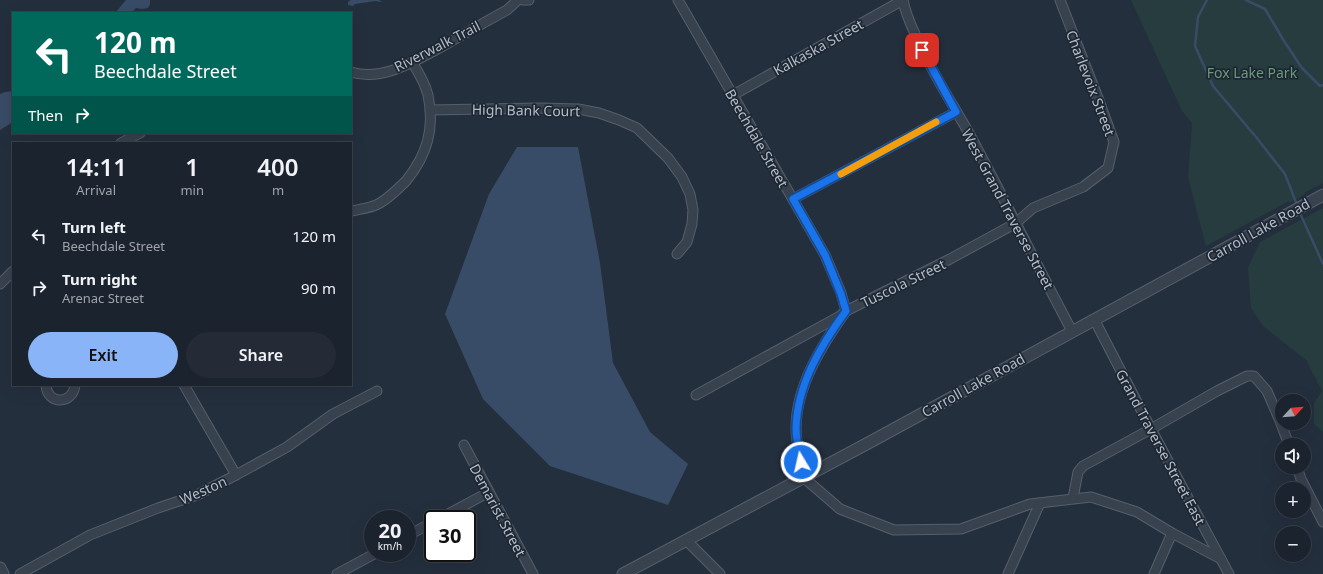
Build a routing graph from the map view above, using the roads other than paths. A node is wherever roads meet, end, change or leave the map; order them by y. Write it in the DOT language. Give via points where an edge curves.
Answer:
graph roads {
  1 [pos="518,0"];
  2 [pos="523,0"];
  3 [pos="529,0"];
  4 [pos="678,0"];
  5 [pos="903,0"];
  6 [pos="1060,0"];
  7 [pos="412,62"];
  8 [pos="352,72"];
  9 [pos="733,95"];
  10 [pos="430,110"];
  11 [pos="956,112"];
  12 [pos="138,134"];
  13 [pos="123,142"];
  14 [pos="1108,168"];
  15 [pos="1323,194"];
  16 [pos="793,199"];
  17 [pos="352,211"];
  18 [pos="1016,223"];
  19 [pos="677,254"];
  20 [pos="11,276"];
  21 [pos="0,284"];
  22 [pos="846,311"];
  23 [pos="1094,319"];
  24 [pos="1072,331"];
  25 [pos="46,386"];
  26 [pos="75,386"];
  27 [pos="185,386"];
  28 [pos="377,391"];
  29 [pos="696,395"];
  30 [pos="1151,429"];
  31 [pos="1286,438"];
  32 [pos="464,445"];
  33 [pos="1299,474"];
  34 [pos="236,475"];
  35 [pos="803,477"];
  36 [pos="489,492"];
  37 [pos="1073,498"];
  38 [pos="1040,503"];
  39 [pos="456,510"];
  40 [pos="1323,522"];
  41 [pos="1172,533"];
  42 [pos="686,540"];
  43 [pos="364,559"];
  44 [pos="1221,559"];
  45 [pos="0,568"];
  46 [pos="3,574"];
  47 [pos="20,574"];
  48 [pos="337,574"];
  49 [pos="532,574"];
  50 [pos="623,574"];
  51 [pos="720,574"];
  52 [pos="1008,574"];
  53 [pos="1154,574"];
  54 [pos="1229,574"];
  1 -- 7 [label="street, Riverwalk Trail" via="507,10"];
  2 -- 3 [label="street"];
  4 -- 9 [label="street, Beechdale Street"];
  5 -- 9 [label="street, Kalkaska Street"];
  5 -- 11 [label="street, West Grand Traverse Street" via="905,11 922,50"];
  6 -- 14 [label="street, Charlevoix Street" via="1114,142"];
  7 -- 8 [label="street, Riverwalk Trail" via="378,73"];
  7 -- 10 [label="street" via="423,81"];
  9 -- 16 [label="street, Beechdale Street"];
  10 -- 17 [label="street" via="429,135 424,154 415,170 390,197 374,205"];
  10 -- 19 [label="street, High Bank Court" via="578,109 599,113 637,128 668,158 682,177 690,194 692,224 687,242"];
  11 -- 16 [label="street"];
  11 -- 18 [label="street, West Grand Traverse Street"];
  12 -- 13 [label="street"];
  14 -- 18 [label="street, Tuscola Street" via="1083,187 1033,208"];
  15 -- 23 [label="street, Carroll Lake Road"];
  16 -- 22 [label="street, Beechdale Street" via="825,255"];
  18 -- 22 [label="street, Tuscola Street"];
  18 -- 24 [label="street, West Grand Traverse Street"];
  20 -- 21 [label="street"];
  22 -- 29 [label="street, Tuscola Street"];
  22 -- 35 [label="street" via="830,333 804,383 797,411 796,430"];
  23 -- 24 [label="street, Carroll Lake Road"];
  23 -- 30 [label="street, Grand Traverse Street East"];
  24 -- 35 [label="street, Carroll Lake Road"];
  25 -- 26 [label="street" via="52,397 62,400 71,396"];
  27 -- 34 [label="street"];
  28 -- 34 [label="street, Weston" via="333,414 287,447"];
  30 -- 31 [label="street" via="1217,391 1247,376 1254,376 1267,391"];
  30 -- 37 [label="street" via="1083,466 1078,472"];
  30 -- 44 [label="street, Grand Traverse Street East"];
  32 -- 36 [label="street, Demarist Street"];
  33 -- 40 [label="street"];
  34 -- 47 [label="street, Weston" via="197,495 90,535"];
  35 -- 38 [label="street" via="840,509 894,530 961,529 1030,504"];
  35 -- 42 [label="street, Carroll Lake Road"];
  36 -- 39 [label="street"];
  36 -- 49 [label="street, Demarist Street"];
  37 -- 38 [label="street"];
  37 -- 41 [label="street" via="1090,497 1137,512"];
  38 -- 52 [label="street"];
  41 -- 44 [label="street"];
  41 -- 53 [label="street"];
  42 -- 50 [label="street, Carroll Lake Road"];
  42 -- 51 [label="street"];
  43 -- 48 [label="street"];
  44 -- 54 [label="street, Grand Traverse Street East"];
  45 -- 46 [label="street"];
}
